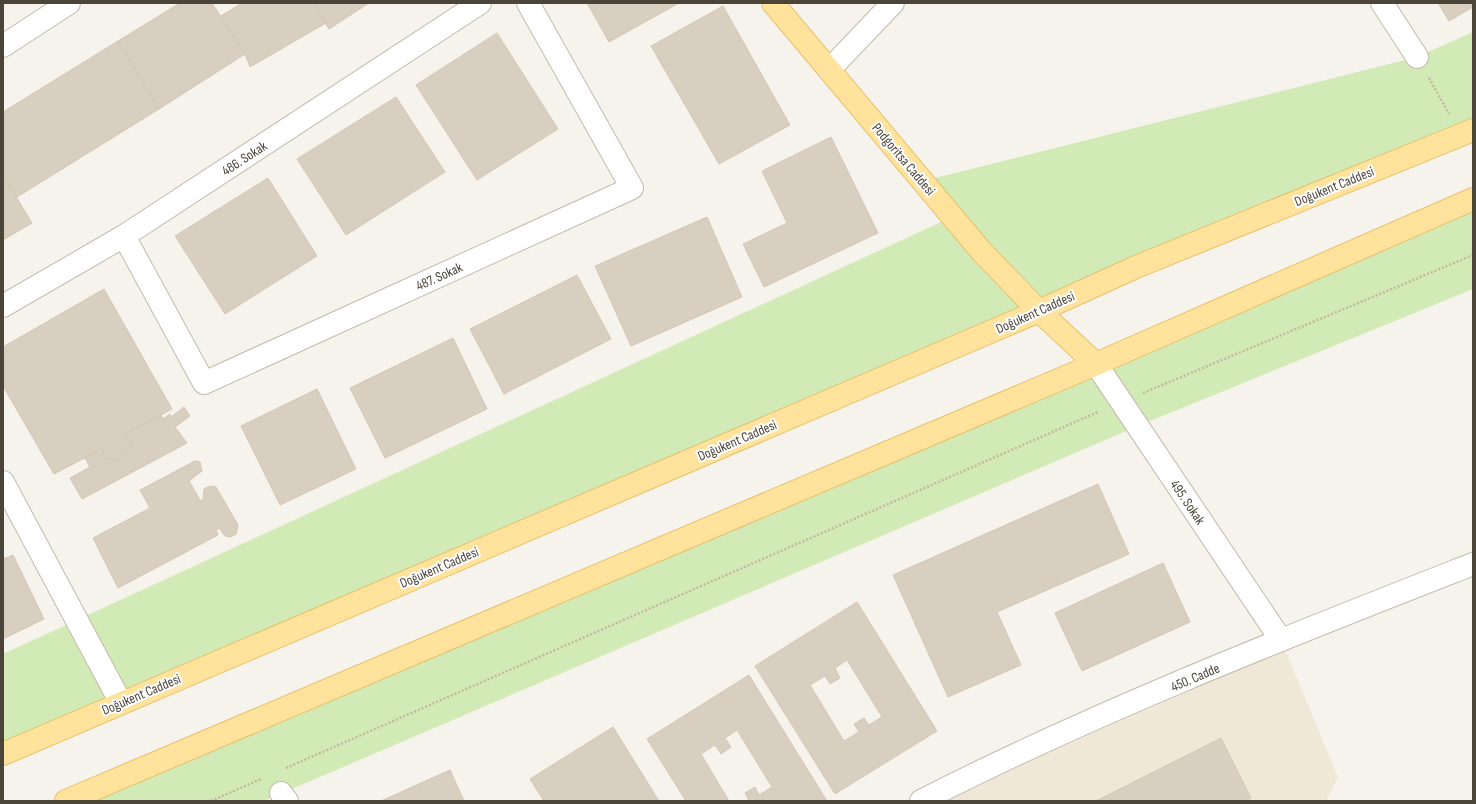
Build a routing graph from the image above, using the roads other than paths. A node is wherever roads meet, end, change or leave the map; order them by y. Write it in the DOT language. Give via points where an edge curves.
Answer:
graph roads {
  1 [pos="69,3"];
  2 [pos="480,3"];
  3 [pos="528,3"];
  4 [pos="772,3"];
  5 [pos="893,3"];
  6 [pos="1382,3"];
  7 [pos="3,46"];
  8 [pos="1417,57"];
  9 [pos="829,70"];
  10 [pos="1467,132"];
  11 [pos="1473,199"];
  12 [pos="124,236"];
  13 [pos="3,306"];
  14 [pos="1039,311"];
  15 [pos="1096,364"];
  16 [pos="3,482"];
  17 [pos="1473,564"];
  18 [pos="1281,640"];
  19 [pos="121,703"];
  20 [pos="3,754"];
  21 [pos="66,801"];
  22 [pos="921,801"];
  1 -- 7 [label="street"];
  2 -- 12 [label="street, 486. Sokak"];
  3 -- 12 [label="street, 487. Sokak" via="632,188 204,382"];
  4 -- 9 [label="main road, Podgoritsa Caddesi"];
  5 -- 9 [label="street"];
  6 -- 8 [label="street"];
  9 -- 14 [label="main road, Podgoritsa Caddesi" via="982,252"];
  10 -- 14 [label="main road, Doğukent Caddesi" via="1136,267"];
  11 -- 15 [label="main road"];
  12 -- 13 [label="street, 486. Sokak"];
  14 -- 15 [label="main road, Podgoritsa Caddesi"];
  14 -- 19 [label="main road, Doğukent Caddesi"];
  15 -- 18 [label="street, 495. Sokak"];
  15 -- 21 [label="main road"];
  16 -- 19 [label="street"];
  17 -- 18 [label="street, 450. Cadde"];
  18 -- 22 [label="street, 450. Cadde" via="1000,761"];
  19 -- 20 [label="main road, Doğukent Caddesi"];
}
